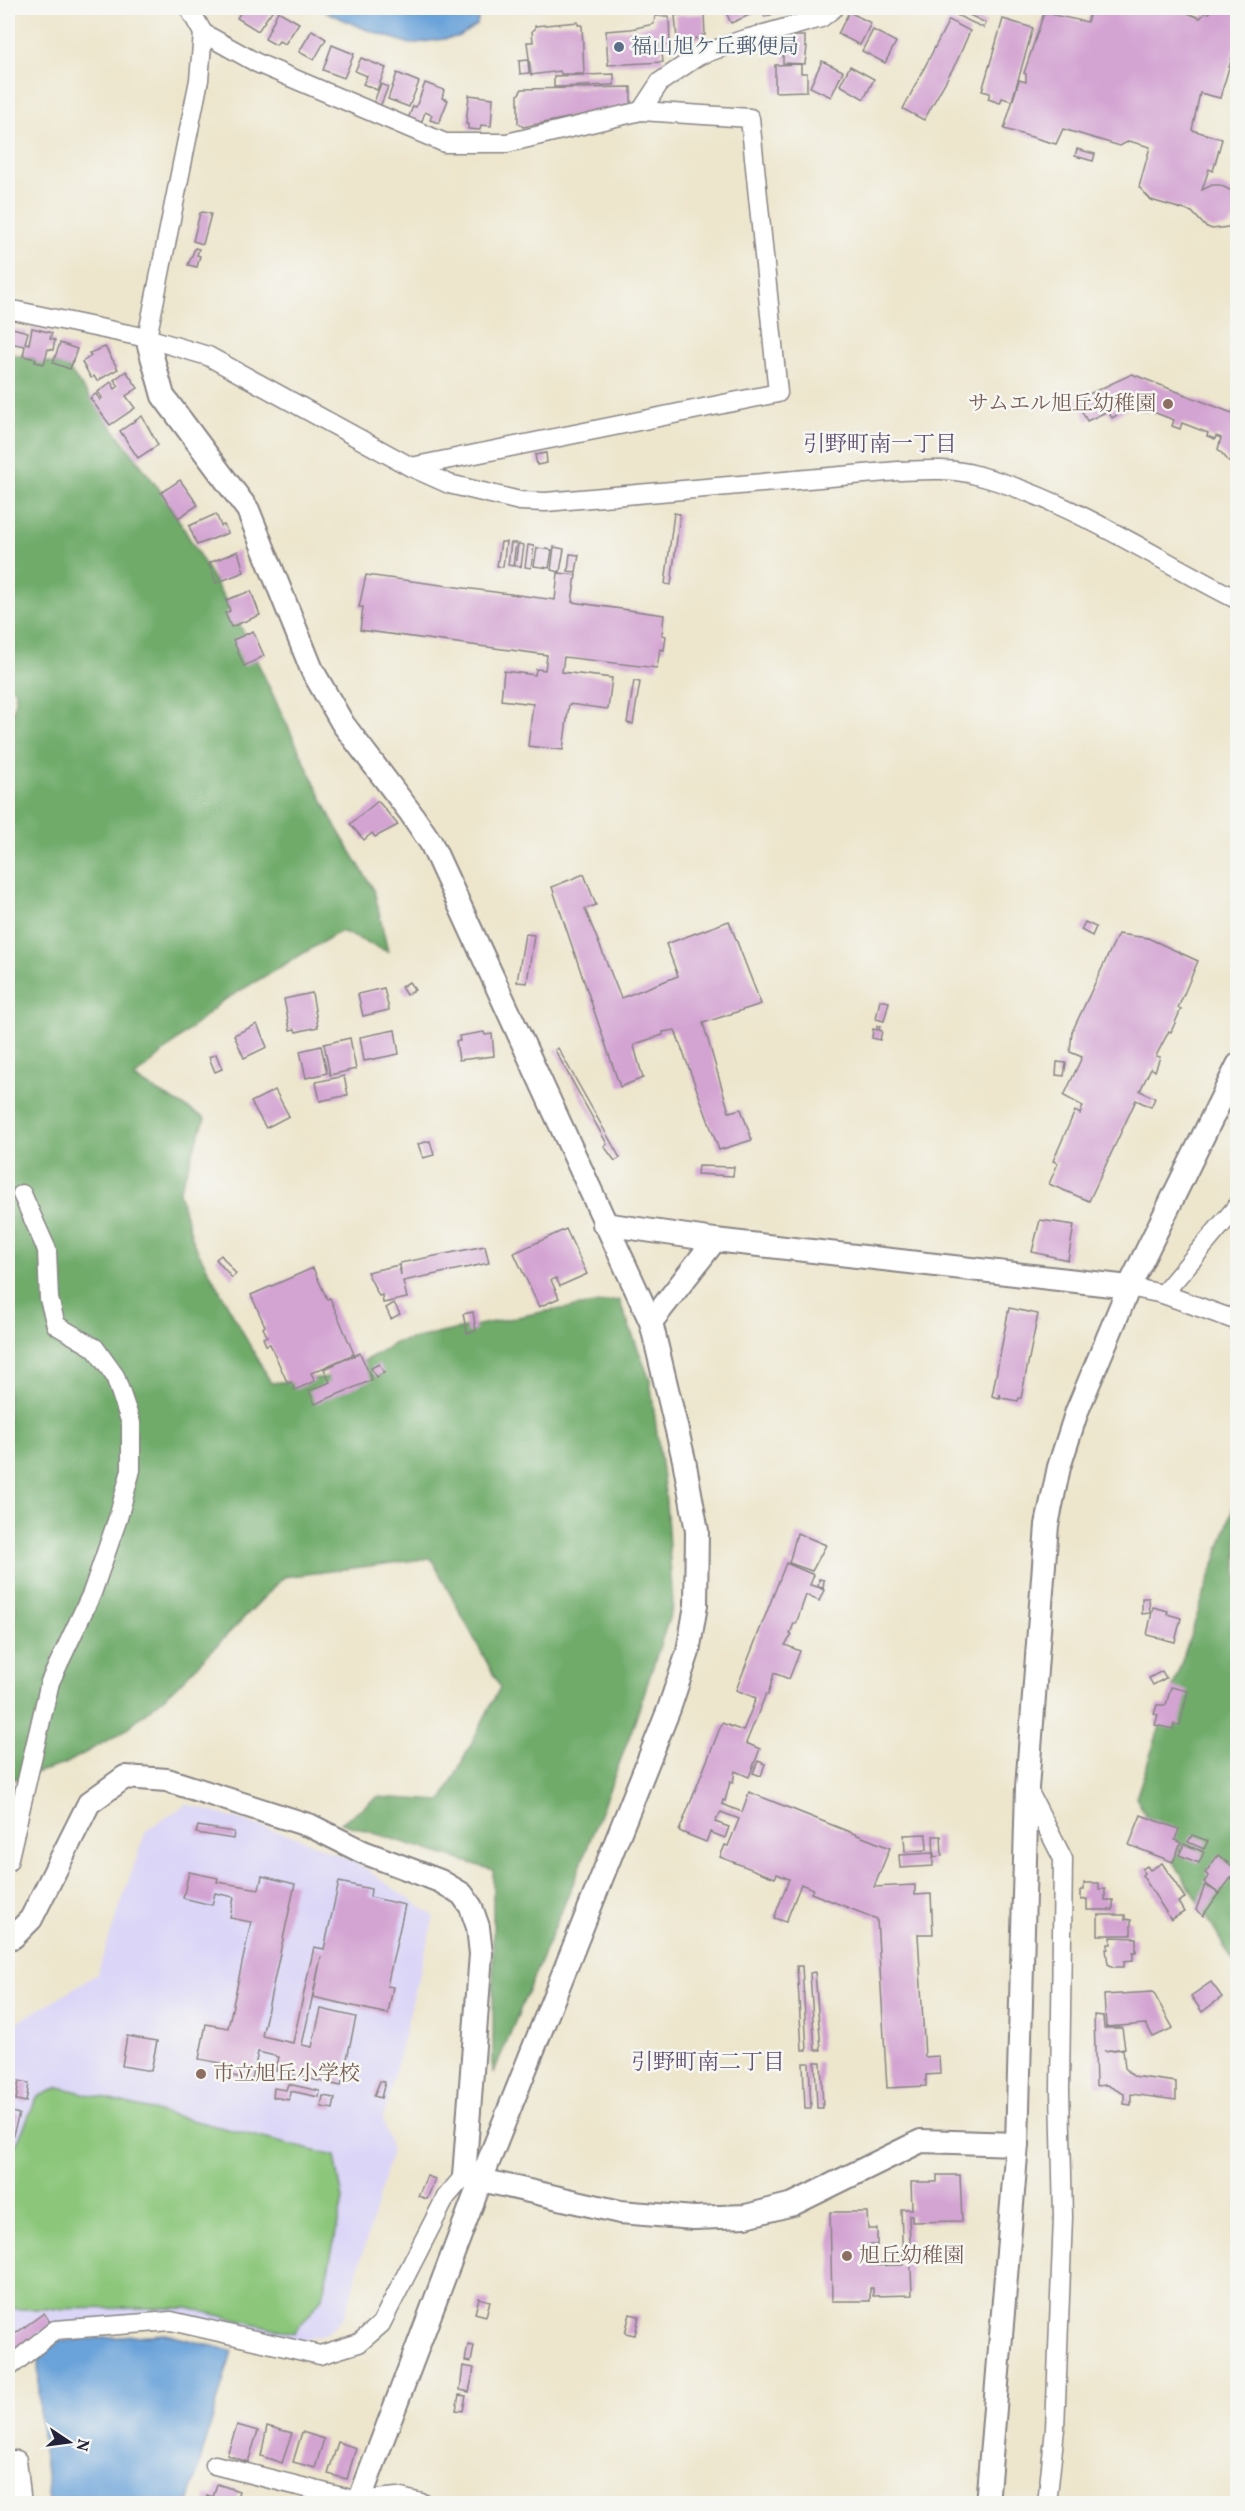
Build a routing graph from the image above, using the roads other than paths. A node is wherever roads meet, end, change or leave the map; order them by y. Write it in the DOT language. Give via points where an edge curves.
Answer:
graph roads {
  1 [pos="189,8"];
  2 [pos="834,8"];
  3 [pos="203,33"];
  4 [pos="641,111"];
  5 [pos="8,309"];
  6 [pos="147,338"];
  7 [pos="411,467"];
  8 [pos="1238,600"];
  9 [pos="1238,1065"];
  10 [pos="22,1194"];
  11 [pos="1238,1205"];
  12 [pos="604,1224"];
  13 [pos="715,1240"];
  14 [pos="1128,1287"];
  15 [pos="1163,1294"];
  16 [pos="1238,1321"];
  17 [pos="651,1322"];
  18 [pos="1027,1788"];
  19 [pos="8,1862"];
  20 [pos="8,1936"];
  21 [pos="1017,2144"];
  22 [pos="472,2178"];
  23 [pos="8,2368"];
  24 [pos="8,2461"];
  25 [pos="215,2465"];
  26 [pos="358,2502"];
  27 [pos="22,2504"];
  28 [pos="425,2504"];
  29 [pos="987,2504"];
  30 [pos="1047,2504"];
  1 -- 3 [label="street"];
  2 -- 4 [label="street" via="821,18 698,56 660,82"];
  3 -- 4 [label="street" via="256,63 445,143 507,143"];
  3 -- 6 [label="street" via="199,80"];
  4 -- 7 [label="street" via="750,118 778,393"];
  5 -- 6 [label="street"];
  6 -- 7 [label="street" via="208,356"];
  6 -- 12 [label="street" via="163,396 248,510 312,670 327,697 431,843"];
  7 -- 8 [label="street" via="449,484 520,501 546,502 898,471 933,469 975,474 1064,507"];
  9 -- 14 [label="street"];
  10 -- 19 [label="street" via="47,1250 49,1299 56,1325 94,1348 115,1376 131,1423 131,1470 92,1593 50,1682"];
  11 -- 15 [label="street"];
  12 -- 13 [label="street"];
  12 -- 17 [label="street"];
  13 -- 14 [label="street"];
  13 -- 17 [label="street"];
  14 -- 15 [label="street"];
  14 -- 18 [label="street" via="1077,1411 1059,1467 1047,1525"];
  15 -- 16 [label="street"];
  17 -- 22 [label="street" via="697,1531 696,1605 688,1652 669,1709"];
  18 -- 21 [label="street"];
  18 -- 30 [label="street" via="1063,1858 1063,2217"];
  20 -- 22 [label="street" via="13,1937 31,1919 89,1803 125,1777 167,1780 311,1826 363,1852 440,1881 462,1894 471,1907 481,1954"];
  21 -- 22 [label="street" via="921,2141 794,2204 746,2216 694,2218 620,2212"];
  21 -- 29 [label="street"];
  22 -- 23 [label="street" via="446,2197 381,2324 359,2343 320,2355 171,2321 55,2330"];
  22 -- 26 [label="street"];
  24 -- 27 [label="street" via="17,2460"];
  25 -- 26 [label="street"];
  26 -- 28 [label="street" via="397,2497"];
}
